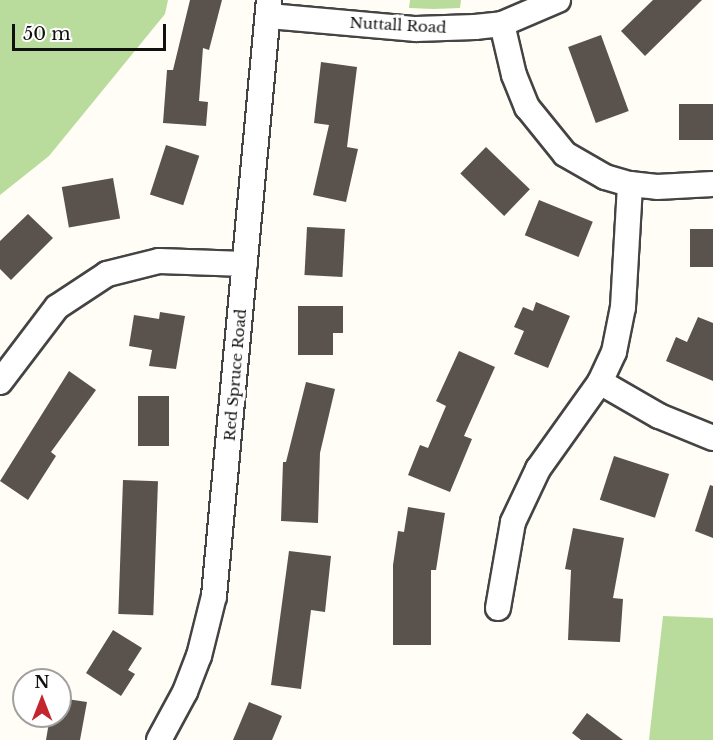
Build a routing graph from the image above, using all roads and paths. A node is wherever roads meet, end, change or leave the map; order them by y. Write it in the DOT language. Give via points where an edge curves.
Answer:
graph roads {
  1 [pos="558,0"];
  2 [pos="269,8"];
  3 [pos="502,24"];
  4 [pos="630,184"];
  5 [pos="713,184"];
  6 [pos="245,264"];
  7 [pos="0,382"];
  8 [pos="600,382"];
  9 [pos="713,438"];
  10 [pos="498,608"];
  11 [pos="159,740"];
  1 -- 3 [label="street, Nuttall Road"];
  2 -- 3 [label="street, Nuttall Road" via="416,29"];
  2 -- 6 [label="street, Red Spruce Road"];
  3 -- 4 [label="street" via="519,91 536,122 557,147 583,166"];
  4 -- 5 [label="street"];
  4 -- 8 [label="street" via="623,307 614,352"];
  6 -- 7 [label="street" via="159,261 107,274 57,307"];
  6 -- 11 [label="street, Red Spruce Road" via="214,596 196,665"];
  8 -- 9 [label="street" via="659,416"];
  8 -- 10 [label="street" via="538,469 513,522"];
}
